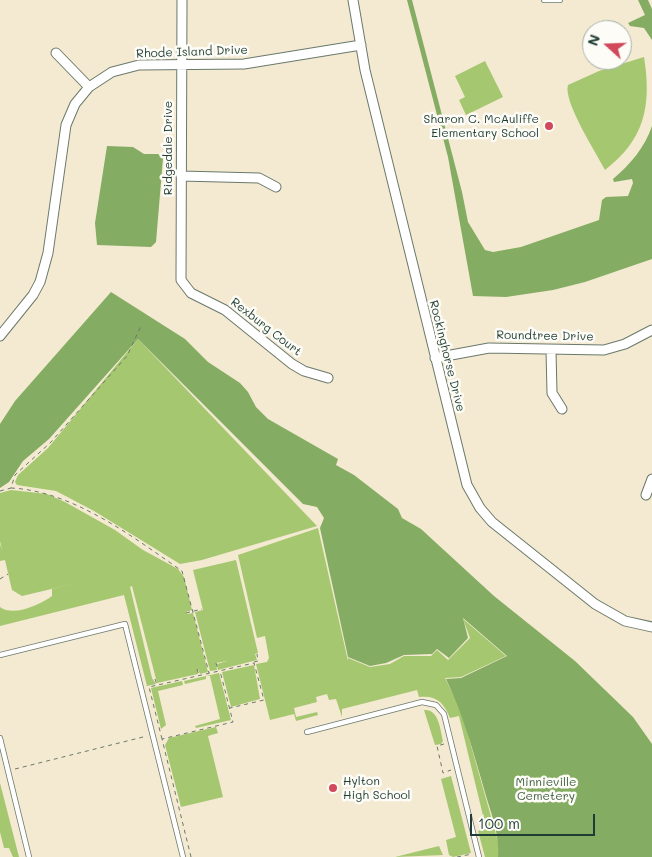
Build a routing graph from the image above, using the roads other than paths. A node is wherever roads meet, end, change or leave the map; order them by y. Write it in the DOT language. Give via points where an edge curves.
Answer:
graph roads {
  1 [pos="182,0"];
  2 [pos="353,0"];
  3 [pos="544,0"];
  4 [pos="560,0"];
  5 [pos="361,46"];
  6 [pos="56,53"];
  7 [pos="182,65"];
  8 [pos="89,87"];
  9 [pos="181,176"];
  10 [pos="276,186"];
  11 [pos="191,292"];
  12 [pos="652,330"];
  13 [pos="0,336"];
  14 [pos="551,350"];
  15 [pos="435,358"];
  16 [pos="328,378"];
  17 [pos="562,409"];
  18 [pos="652,480"];
  19 [pos="646,495"];
  20 [pos="652,627"];
  21 [pos="0,655"];
  22 [pos="308,732"];
  23 [pos="0,738"];
  24 [pos="29,857"];
  25 [pos="183,857"];
  26 [pos="479,857"];
  1 -- 7 [label="street, Ridgedale Drive"];
  2 -- 5 [label="street, Rockinghorse Drive"];
  3 -- 4 [label="lane"];
  5 -- 7 [label="street, Rhode Island Drive" via="244,64"];
  5 -- 15 [label="street, Rockinghorse Drive"];
  6 -- 8 [label="street"];
  7 -- 8 [label="street, Rhode Island Drive" via="125,67"];
  7 -- 9 [label="street, Ridgedale Drive"];
  8 -- 13 [label="street, Rhode Island Drive" via="75,104 66,125 42,275 33,295"];
  9 -- 10 [label="street" via="259,178"];
  9 -- 11 [label="street, Ridgedale Drive" via="180,272 183,284"];
  11 -- 16 [label="street, Rexburg Court" via="225,310 298,368"];
  12 -- 14 [label="street, Roundtree Drive" via="625,344 604,350"];
  14 -- 15 [label="street, Roundtree Drive" via="489,348"];
  14 -- 17 [label="street" via="552,393"];
  15 -- 20 [label="street, Rockinghorse Drive" via="464,474 480,508 505,534 595,604 625,620"];
  18 -- 19 [label="street"];
  21 -- 25 [label="lane" via="125,624"];
  22 -- 26 [label="lane" via="422,702 436,705 444,714"];
  23 -- 24 [label="lane"];
}
